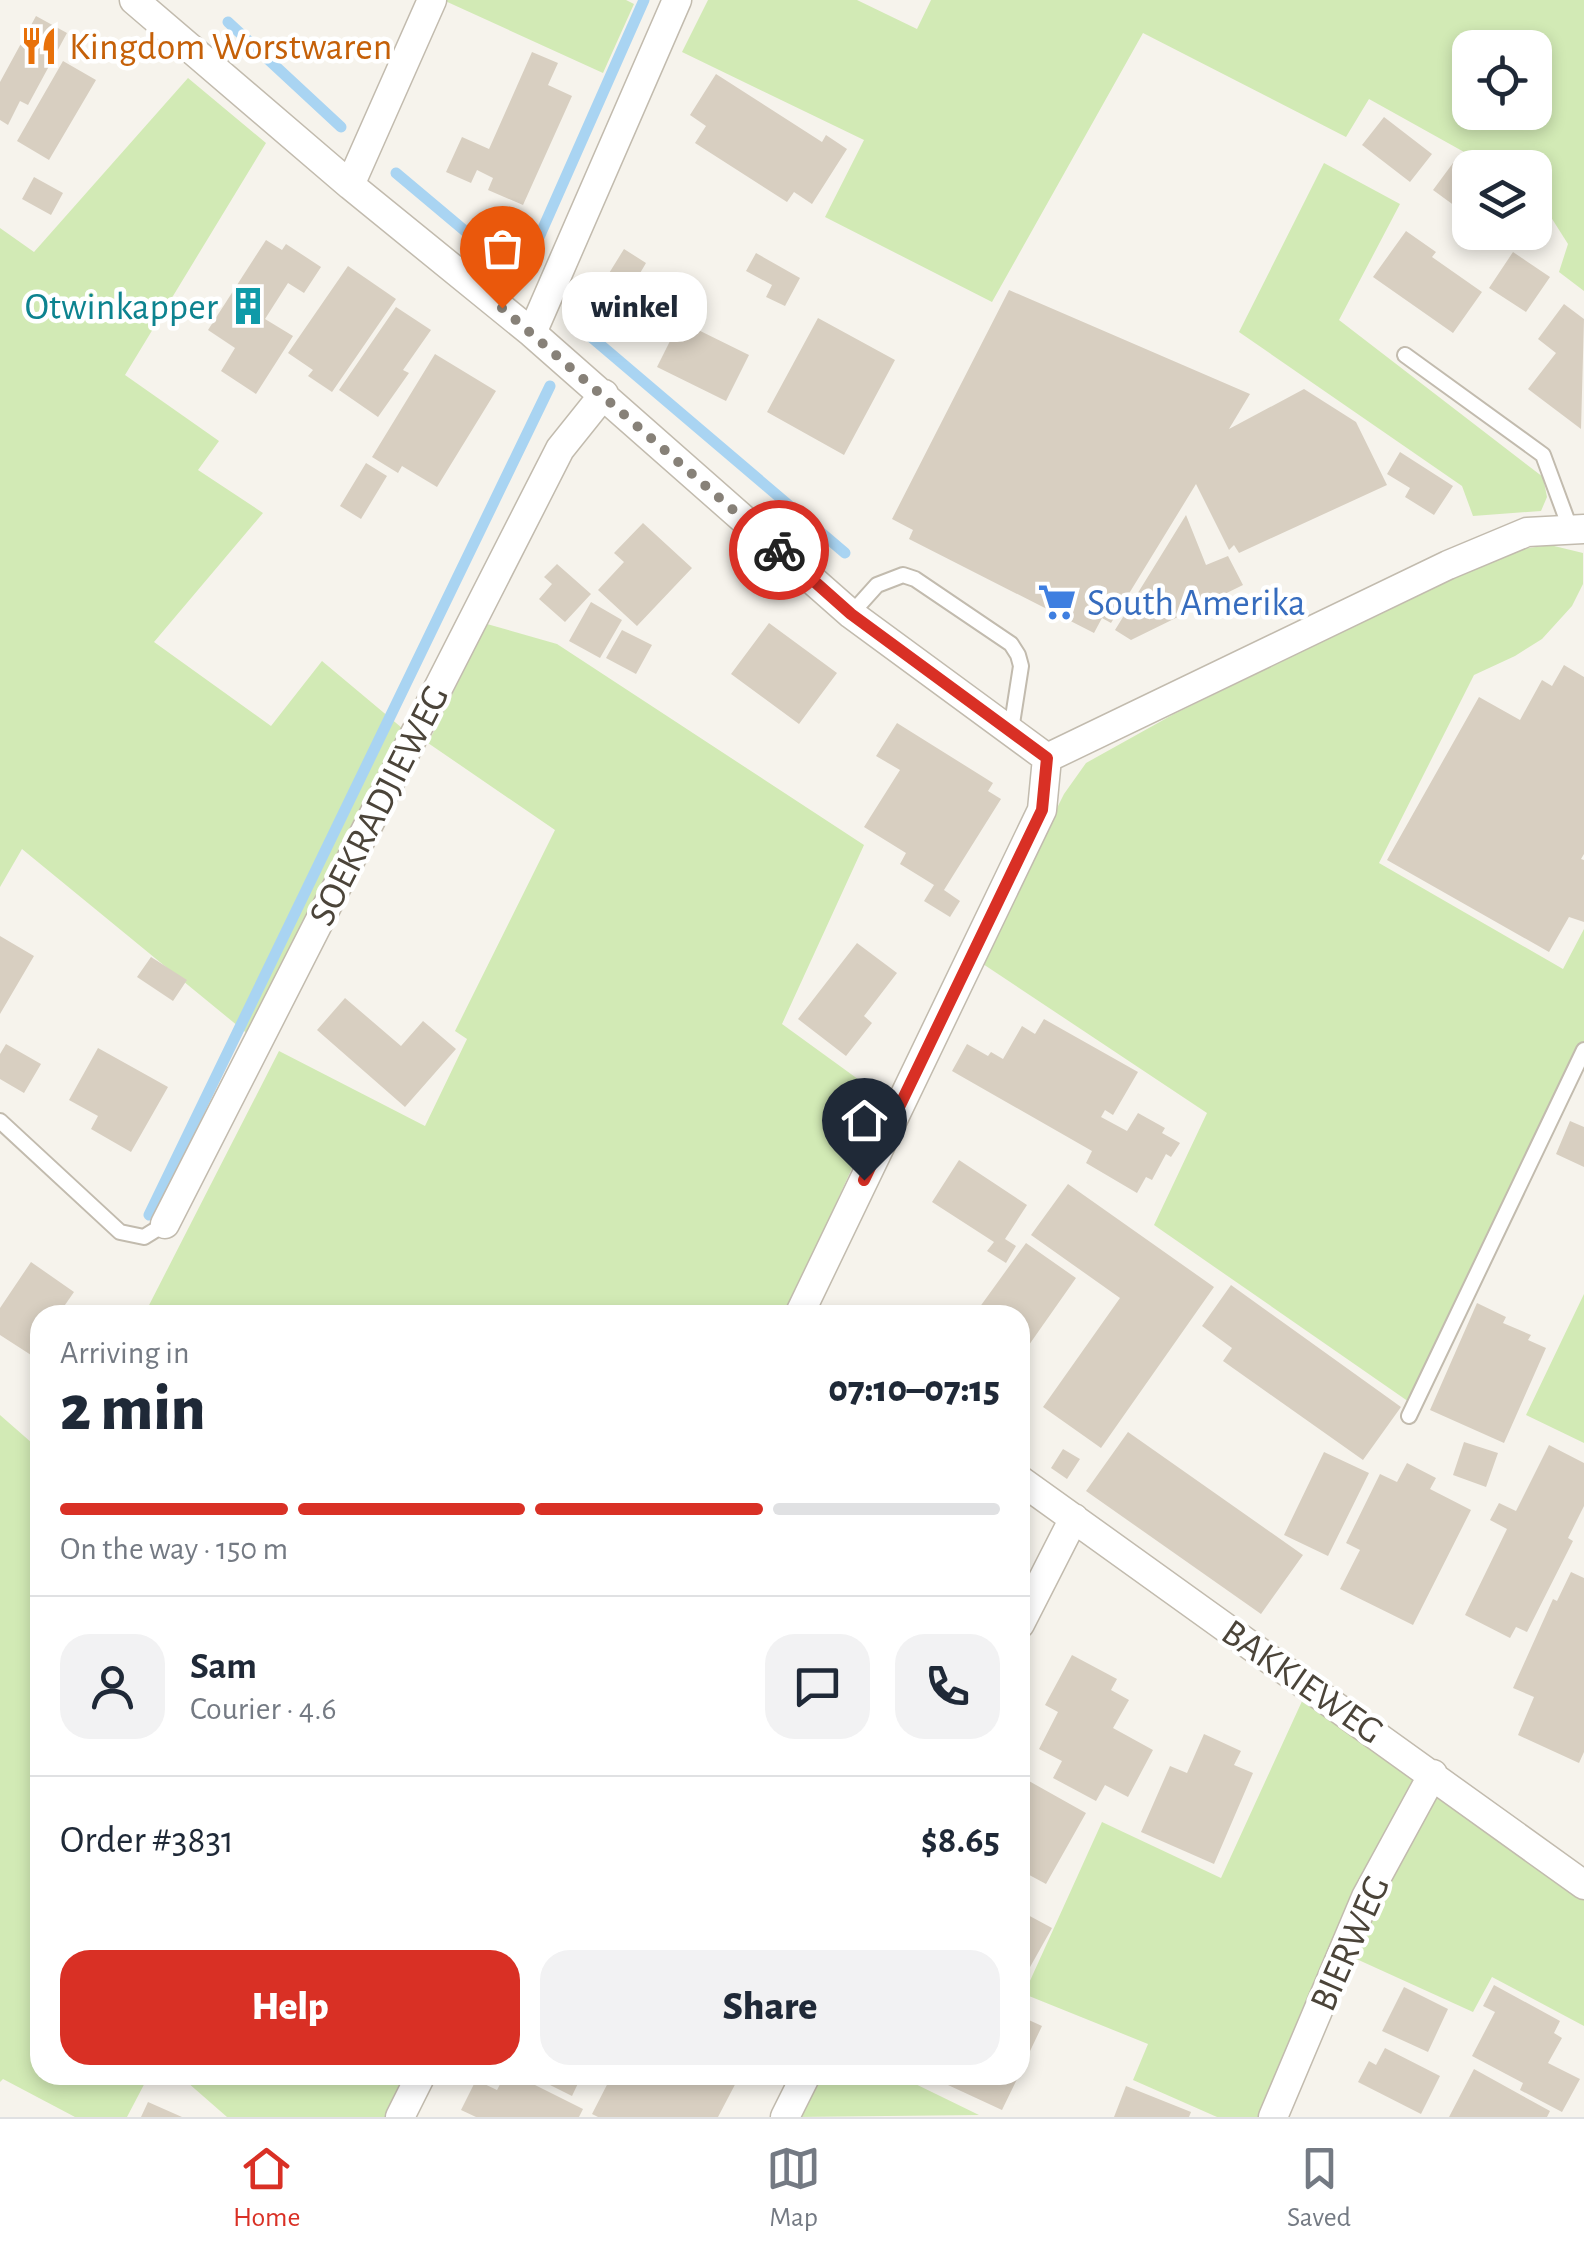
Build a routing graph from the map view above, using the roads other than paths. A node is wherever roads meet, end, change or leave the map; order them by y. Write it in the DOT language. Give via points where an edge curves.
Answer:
graph roads {
  1 [pos="134,0"];
  2 [pos="432,0"];
  3 [pos="677,0"];
  4 [pos="350,184"];
  5 [pos="532,333"];
  6 [pos="1405,355"];
  7 [pos="604,394"];
  8 [pos="1577,529"];
  9 [pos="851,614"];
  10 [pos="1011,730"];
  11 [pos="1047,758"];
  12 [pos="1584,1050"];
  13 [pos="0,1121"];
  14 [pos="165,1224"];
  15 [pos="804,1305"];
  16 [pos="1410,1416"];
  17 [pos="1030,1487"];
  18 [pos="1074,1518"];
  19 [pos="1030,1604"];
  20 [pos="1433,1774"];
  21 [pos="1584,1885"];
  22 [pos="417,2085"];
  23 [pos="801,2085"];
  24 [pos="400,2117"];
  25 [pos="785,2117"];
  26 [pos="1274,2117"];
  1 -- 4 [label="street"];
  2 -- 4 [label="street"];
  3 -- 5 [label="street"];
  4 -- 5 [label="street"];
  5 -- 7 [label="street"];
  6 -- 8 [label="lane" via="1543,455"];
  7 -- 9 [label="street"];
  7 -- 14 [label="street, SOEKRADJIEWEG" via="560,449"];
  8 -- 11 [label="street" via="1527,532 1448,566"];
  9 -- 10 [label="street"];
  9 -- 10 [label="lane" via="877,584 903,574 1011,644 1021,666"];
  10 -- 11 [label="street"];
  11 -- 15 [label="street" via="1042,810"];
  12 -- 16 [label="lane"];
  13 -- 14 [label="lane" via="120,1232 144,1237"];
  17 -- 18 [label="street, BAKKIEWEG"];
  18 -- 19 [label="street"];
  18 -- 20 [label="street, BAKKIEWEG"];
  20 -- 21 [label="street, BAKKIEWEG"];
  20 -- 26 [label="street, BIERWEG" via="1366,1896"];
  22 -- 24 [label="street"];
  23 -- 25 [label="street"];
}
